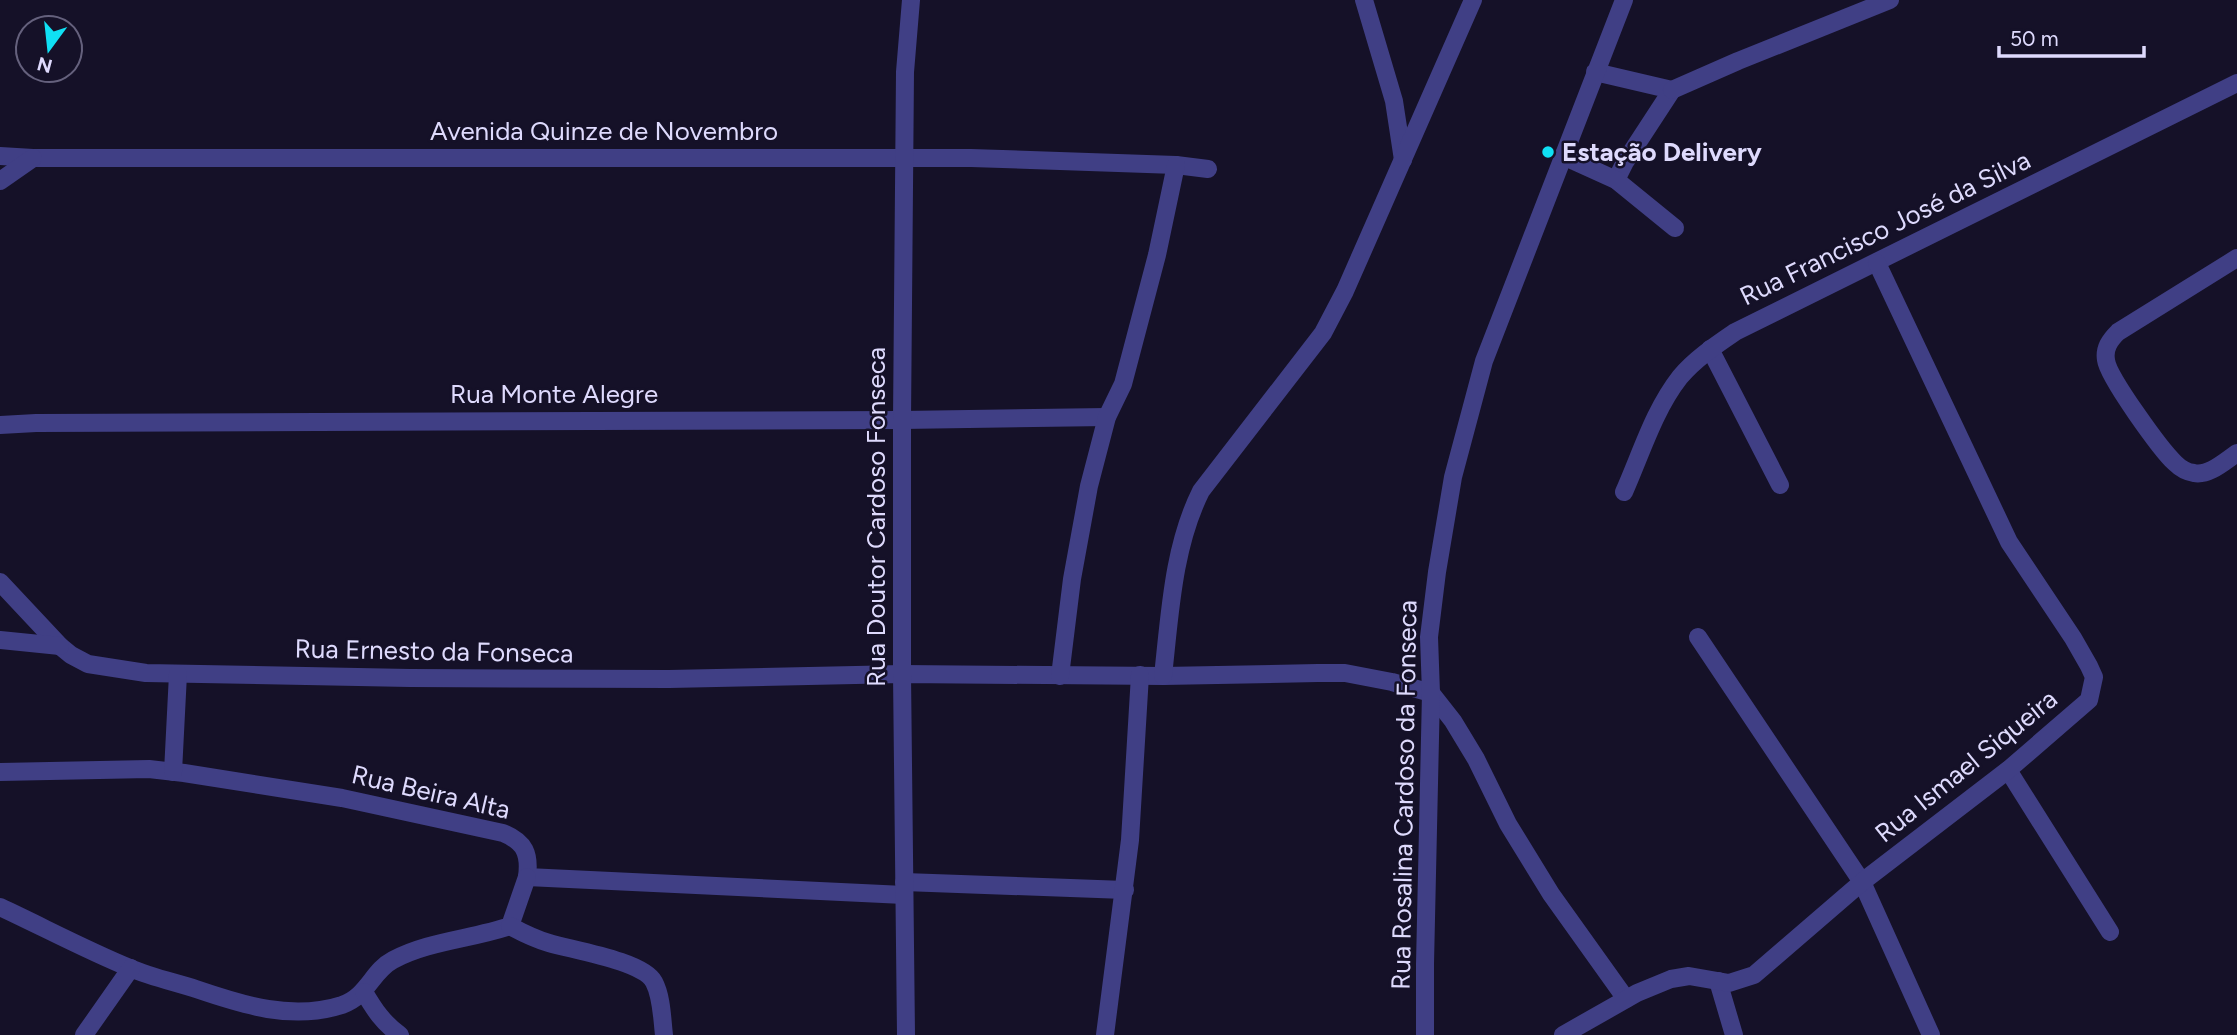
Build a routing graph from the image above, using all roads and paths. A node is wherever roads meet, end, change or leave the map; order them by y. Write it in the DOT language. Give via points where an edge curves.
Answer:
graph roads {
  1 [pos="911,0"];
  2 [pos="1364,0"];
  3 [pos="1473,0"];
  4 [pos="1624,0"];
  5 [pos="1890,0"];
  6 [pos="1595,72"];
  7 [pos="2237,83"];
  8 [pos="1672,90"];
  9 [pos="0,156"];
  10 [pos="1563,156"];
  11 [pos="33,158"];
  12 [pos="904,159"];
  13 [pos="1403,160"];
  14 [pos="1177,165"];
  15 [pos="1208,169"];
  16 [pos="1616,180"];
  17 [pos="0,181"];
  18 [pos="1675,228"];
  19 [pos="2237,258"];
  20 [pos="1877,263"];
  21 [pos="1710,349"];
  22 [pos="1107,416"];
  23 [pos="902,420"];
  24 [pos="0,425"];
  25 [pos="2237,453"];
  26 [pos="1780,485"];
  27 [pos="1625,492"];
  28 [pos="0,582"];
  29 [pos="1698,637"];
  30 [pos="0,640"];
  31 [pos="60,646"];
  32 [pos="178,674"];
  33 [pos="902,674"];
  34 [pos="1140,675"];
  35 [pos="1060,676"];
  36 [pos="1163,676"];
  37 [pos="1431,693"];
  38 [pos="2008,770"];
  39 [pos="0,772"];
  40 [pos="173,772"];
  41 [pos="527,877"];
  42 [pos="1862,882"];
  43 [pos="904,889"];
  44 [pos="1125,890"];
  45 [pos="0,906"];
  46 [pos="510,926"];
  47 [pos="2110,932"];
  48 [pos="131,968"];
  49 [pos="1718,981"];
  50 [pos="364,992"];
  51 [pos="1626,999"];
  52 [pos="1573,1032"];
  53 [pos="84,1035"];
  54 [pos="400,1035"];
  55 [pos="664,1035"];
  56 [pos="906,1035"];
  57 [pos="1105,1035"];
  58 [pos="1425,1035"];
  59 [pos="1734,1035"];
  60 [pos="1931,1035"];
  1 -- 12 [label="street, Rua Doutor Cardoso Fonseca"];
  2 -- 13 [label="street" via="1394,101"];
  3 -- 13 [label="street"];
  4 -- 6 [label="street, Rua Rosalina Cardoso da Fonseca"];
  5 -- 8 [label="street"];
  6 -- 8 [label="street"];
  6 -- 10 [label="street, Rua Rosalina Cardoso da Fonseca"];
  7 -- 20 [label="street, Rua Francisco José da Silva"];
  8 -- 16 [label="street"];
  9 -- 11 [label="street, Avenida Quinze de Novembro"];
  10 -- 16 [label="street"];
  10 -- 37 [label="street, Rua Rosalina Cardoso da Fonseca" via="1484,361 1453,477 1429,637"];
  11 -- 12 [label="street, Avenida Quinze de Novembro"];
  11 -- 17 [label="street"];
  12 -- 14 [label="street, Avenida Quinze de Novembro"];
  12 -- 23 [label="street, Rua Doutor Cardoso Fonseca"];
  13 -- 36 [label="street" via="1324,333 1201,491 1189,516 1173,590"];
  14 -- 15 [label="street, Avenida Quinze de Novembro"];
  14 -- 22 [label="street" via="1123,384"];
  16 -- 18 [label="street"];
  19 -- 25 [label="street" via="2118,332 2105,357 2120,388 2183,470 2205,473"];
  20 -- 21 [label="street, Rua Francisco José da Silva" via="1735,332"];
  20 -- 38 [label="street, Rua Ismael Siqueira" via="2009,542 2094,677 2089,700"];
  21 -- 26 [label="street"];
  21 -- 27 [label="street, Rua Francisco José da Silva" via="1680,377"];
  22 -- 23 [label="street, Rua Monte Alegre"];
  22 -- 35 [label="street" via="1088,486"];
  23 -- 24 [label="street, Rua Monte Alegre"];
  23 -- 33 [label="street, Rua Doutor Cardoso Fonseca"];
  28 -- 31 [label="street, Rua Ernesto da Fonseca"];
  29 -- 42 [label="street"];
  30 -- 31 [label="street"];
  31 -- 32 [label="street, Rua Ernesto da Fonseca" via="88,664"];
  32 -- 33 [label="street, Rua Ernesto da Fonseca" via="642,679"];
  32 -- 40 [label="street"];
  33 -- 35 [label="street, Rua Ernesto da Fonseca"];
  33 -- 43 [label="street, Rua Doutor Cardoso Fonseca"];
  34 -- 35 [label="street, Rua Ernesto da Fonseca"];
  34 -- 36 [label="street, Rua Ernesto da Fonseca"];
  34 -- 44 [label="street"];
  36 -- 37 [label="street, Rua Ernesto da Fonseca" via="1345,673"];
  37 -- 51 [label="street" via="1476,758 1508,824 1551,894"];
  37 -- 58 [label="street, Rua Rosalina Cardoso da Fonseca"];
  38 -- 42 [label="street, Rua Ismael Siqueira"];
  38 -- 47 [label="street"];
  39 -- 40 [label="street, Rua Beira Alta"];
  40 -- 41 [label="street, Rua Beira Alta" via="342,798 503,833 525,848"];
  41 -- 43 [label="street"];
  41 -- 46 [label="street"];
  42 -- 49 [label="street, Rua Ismael Siqueira" via="1754,975 1729,983"];
  42 -- 60 [label="street"];
  43 -- 44 [label="street"];
  43 -- 56 [label="street, Rua Doutor Cardoso Fonseca"];
  44 -- 57 [label="street"];
  45 -- 48 [label="street"];
  46 -- 50 [label="street" via="393,960"];
  46 -- 55 [label="street" via="648,974 654,982"];
  48 -- 50 [label="street" via="245,1005 287,1012 343,1005"];
  48 -- 53 [label="street"];
  49 -- 51 [label="street, Rua Ismael Siqueira" via="1689,976 1671,979"];
  49 -- 59 [label="street"];
  50 -- 54 [label="street" via="377,1014"];
  51 -- 52 [label="street, Rua Ismael Siqueira"];
}
